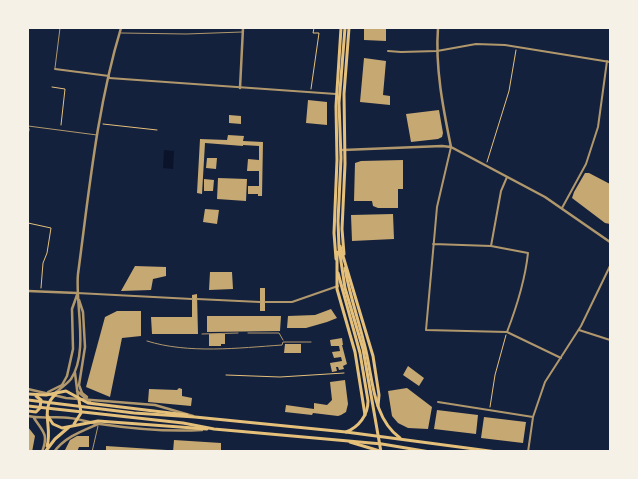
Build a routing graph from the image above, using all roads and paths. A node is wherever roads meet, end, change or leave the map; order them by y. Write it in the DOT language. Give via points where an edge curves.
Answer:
graph roads {
  1 [pos="60,28"];
  2 [pos="121,28"];
  3 [pos="243,28"];
  4 [pos="314,28"];
  5 [pos="341,28"];
  6 [pos="345,28"];
  7 [pos="349,28"];
  8 [pos="438,28"];
  9 [pos="120,32"];
  10 [pos="243,32"];
  11 [pos="517,47"];
  12 [pos="388,50"];
  13 [pos="437,51"];
  14 [pos="609,62"];
  15 [pos="55,69"];
  16 [pos="109,77"];
  17 [pos="52,87"];
  18 [pos="240,88"];
  19 [pos="311,92"];
  20 [pos="336,94"];
  21 [pos="100,123"];
  22 [pos="61,125"];
  23 [pos="28,126"];
  24 [pos="156,130"];
  25 [pos="98,135"];
  26 [pos="28,136"];
  27 [pos="451,147"];
  28 [pos="345,150"];
  29 [pos="337,151"];
  30 [pos="485,165"];
  31 [pos="507,177"];
  32 [pos="562,208"];
  33 [pos="28,223"];
  34 [pos="338,238"];
  35 [pos="610,242"];
  36 [pos="433,244"];
  37 [pos="491,246"];
  38 [pos="610,266"];
  39 [pos="341,284"];
  40 [pos="28,291"];
  41 [pos="40,292"];
  42 [pos="77,294"];
  43 [pos="192,299"];
  44 [pos="198,299"];
  45 [pos="260,302"];
  46 [pos="266,302"];
  47 [pos="579,330"];
  48 [pos="507,332"];
  49 [pos="238,333"];
  50 [pos="248,333"];
  51 [pos="202,334"];
  52 [pos="610,340"];
  53 [pos="146,341"];
  54 [pos="284,342"];
  55 [pos="310,342"];
  56 [pos="561,358"];
  57 [pos="75,371"];
  58 [pos="344,373"];
  59 [pos="226,375"];
  60 [pos="66,384"];
  61 [pos="76,386"];
  62 [pos="28,389"];
  63 [pos="46,393"];
  64 [pos="57,393"];
  65 [pos="28,394"];
  66 [pos="34,396"];
  67 [pos="39,396"];
  68 [pos="77,397"];
  69 [pos="88,399"];
  70 [pos="28,400"];
  71 [pos="438,402"];
  72 [pos="96,404"];
  73 [pos="28,406"];
  74 [pos="378,406"];
  75 [pos="367,408"];
  76 [pos="489,410"];
  77 [pos="28,411"];
  78 [pos="365,414"];
  79 [pos="47,415"];
  80 [pos="28,416"];
  81 [pos="194,416"];
  82 [pos="534,417"];
  83 [pos="34,418"];
  84 [pos="98,422"];
  85 [pos="72,426"];
  86 [pos="214,429"];
  87 [pos="346,432"];
  88 [pos="400,438"];
  89 [pos="349,442"];
  90 [pos="44,452"];
  91 [pos="54,452"];
  92 [pos="92,452"];
  93 [pos="369,452"];
  94 [pos="382,452"];
  95 [pos="430,452"];
  96 [pos="497,452"];
  97 [pos="528,452"];
  1 -- 15 [label="lane"];
  2 -- 9 [label="street"];
  3 -- 10 [label="street"];
  4 -- 19 [label="path" via="313,33 319,34"];
  5 -- 20 [label="main road"];
  6 -- 34 [label="main road"];
  7 -- 28 [label="main road" via="344,94"];
  8 -- 13 [label="street"];
  9 -- 10 [label="lane"];
  9 -- 16 [label="street"];
  10 -- 18 [label="street"];
  11 -- 13 [label="street" via="476,44"];
  11 -- 14 [label="street"];
  11 -- 30 [label="path" via="509,92"];
  12 -- 13 [label="street"];
  13 -- 27 [label="street"];
  14 -- 32 [label="street" via="598,127 586,164"];
  15 -- 16 [label="street"];
  16 -- 18 [label="street"];
  16 -- 21 [label="street"];
  17 -- 22 [label="path" via="65,89"];
  18 -- 19 [label="street"];
  19 -- 20 [label="street"];
  20 -- 29 [label="main road"];
  21 -- 24 [label="path"];
  21 -- 25 [label="street"];
  23 -- 25 [label="lane"];
  23 -- 26 [label="path"];
  25 -- 42 [label="street"];
  27 -- 28 [label="street"];
  27 -- 30 [label="street"];
  27 -- 36 [label="street" via="437,207"];
  28 -- 29 [label="street"];
  28 -- 74 [label="main road" via="342,228 346,270"];
  29 -- 39 [label="main road" via="334,232"];
  30 -- 31 [label="street"];
  31 -- 32 [label="street"];
  31 -- 37 [label="street" via="501,191"];
  32 -- 35 [label="street"];
  33 -- 41 [label="path" via="52,228"];
  34 -- 74 [label="main road" via="371,348"];
  34 -- 78 [label="main road" via="338,289 355,352"];
  34 -- 94 [label="main road" via="343,280 363,349"];
  36 -- 37 [label="street"];
  36 -- 48 [label="street" via="426,330"];
  37 -- 48 [label="street" via="528,253 526,275"];
  38 -- 47 [label="street"];
  39 -- 46 [label="street" via="292,302"];
  39 -- 75 [label="main road" via="360,353"];
  40 -- 41 [label="street"];
  41 -- 42 [label="street"];
  42 -- 43 [label="street"];
  42 -- 57 [label="street" via="80,332"];
  42 -- 63 [label="street" via="72,309 73,349 68,376 62,385"];
  42 -- 69 [label="street" via="83,312 85,336 79,385"];
  44 -- 45 [label="street"];
  47 -- 52 [label="street"];
  47 -- 56 [label="street"];
  48 -- 56 [label="street"];
  48 -- 76 [label="path"];
  49 -- 51 [label="lane"];
  50 -- 54 [label="lane" via="279,333"];
  53 -- 54 [label="lane" via="163,346 226,349 282,345"];
  54 -- 55 [label="lane"];
  56 -- 82 [label="street" via="546,382"];
  57 -- 60 [label="street"];
  57 -- 61 [label="street"];
  58 -- 59 [label="path" via="280,377"];
  60 -- 64 [label="street"];
  60 -- 67 [label="street"];
  61 -- 68 [label="street"];
  61 -- 72 [label="street" via="84,399"];
  62 -- 63 [label="street"];
  63 -- 69 [label="street"];
  64 -- 67 [label="main road"];
  64 -- 68 [label="main road" via="68,392"];
  64 -- 79 [label="main road" via="46,407"];
  65 -- 66 [label="main road"];
  66 -- 67 [label="main road"];
  66 -- 77 [label="main road" via="41,400 40,408 36,412"];
  68 -- 72 [label="main road"];
  68 -- 85 [label="main road" via="80,416"];
  69 -- 81 [label="street" via="155,406"];
  70 -- 81 [label="main road"];
  71 -- 76 [label="street"];
  72 -- 81 [label="main road"];
  72 -- 84 [label="main road" via="90,406 87,414"];
  73 -- 86 [label="main road"];
  74 -- 75 [label="main road"];
  74 -- 88 [label="main road" via="389,427"];
  75 -- 78 [label="main road"];
  76 -- 82 [label="street"];
  78 -- 87 [label="main road" via="356,427"];
  79 -- 85 [label="main road" via="56,426"];
  79 -- 90 [label="main road" via="50,432"];
  80 -- 83 [label="street"];
  81 -- 87 [label="main road"];
  82 -- 97 [label="street"];
  83 -- 84 [label="street" via="59,416"];
  83 -- 90 [label="street" via="46,435"];
  84 -- 85 [label="main road"];
  84 -- 86 [label="main road"];
  84 -- 86 [label="street" via="177,431"];
  84 -- 91 [label="street" via="64,440"];
  84 -- 92 [label="lane"];
  85 -- 90 [label="main road"];
  86 -- 89 [label="main road"];
  87 -- 88 [label="main road"];
  88 -- 96 [label="main road"];
  89 -- 93 [label="main road"];
  89 -- 94 [label="main road"];
  89 -- 95 [label="main road"];
}
